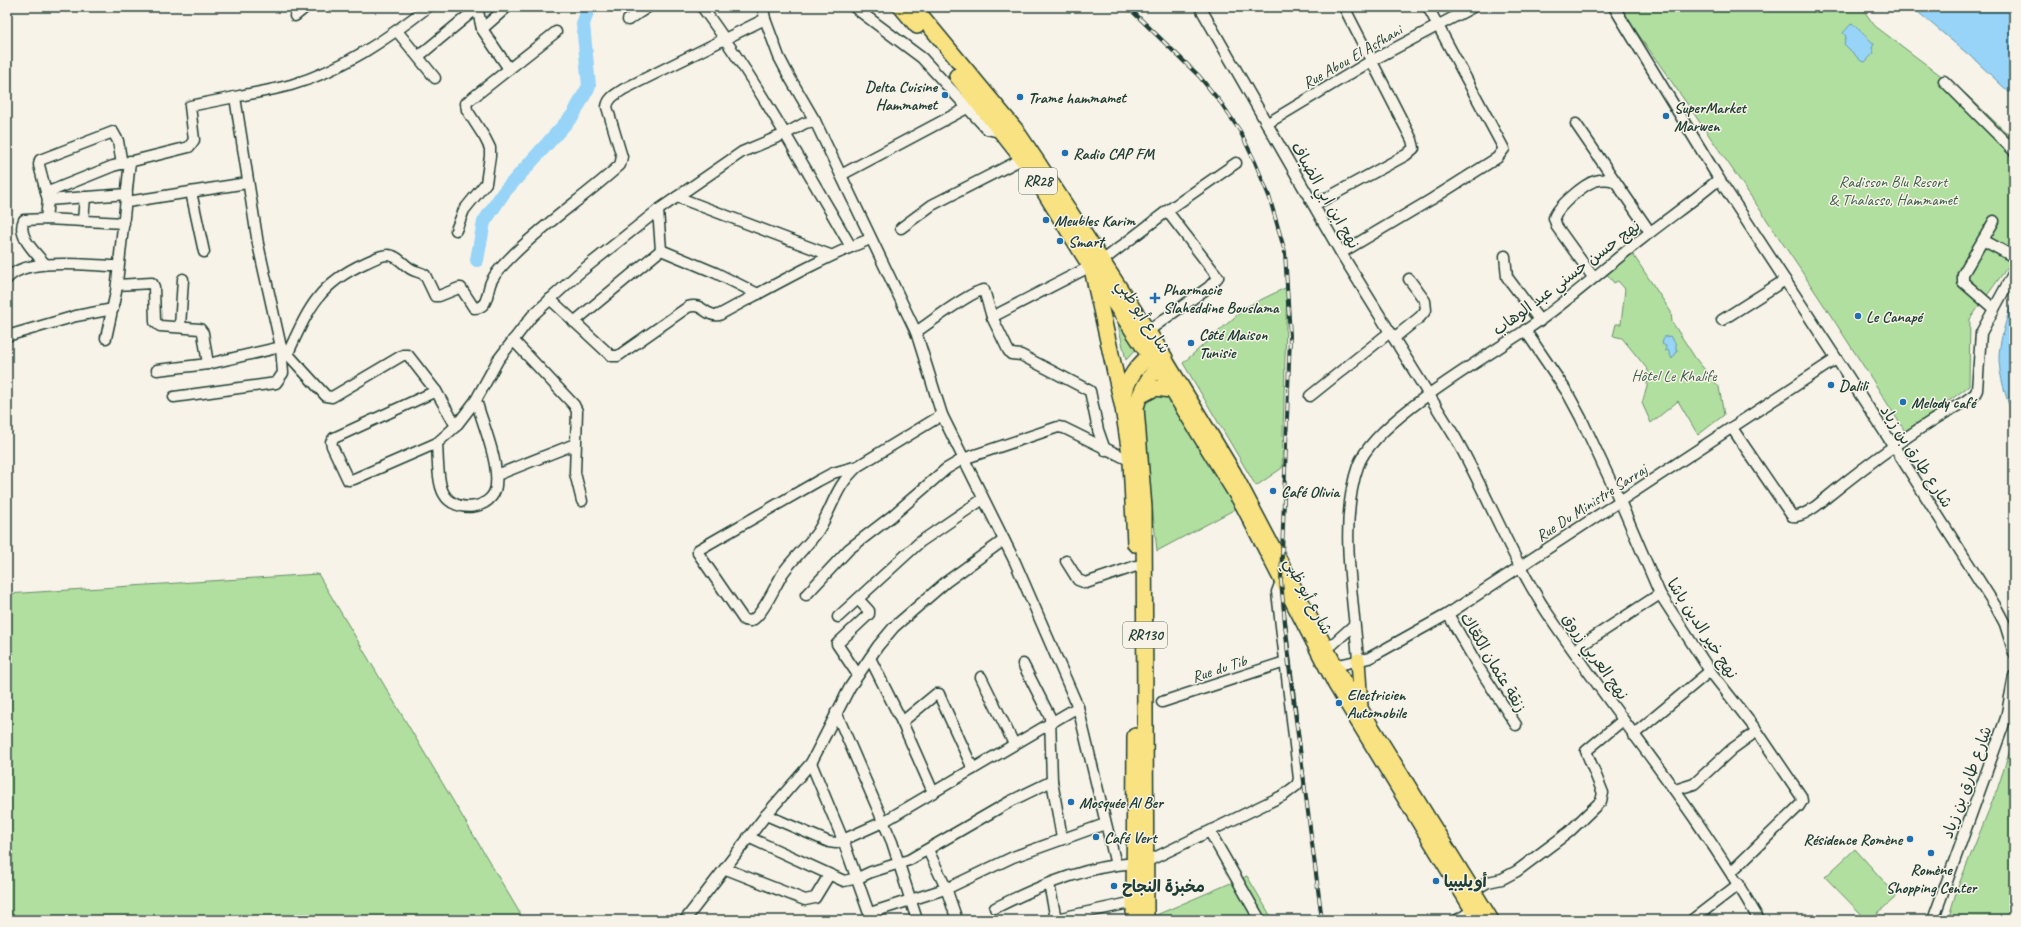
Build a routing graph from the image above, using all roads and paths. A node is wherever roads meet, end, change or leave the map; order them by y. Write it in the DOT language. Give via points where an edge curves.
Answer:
graph roads {
  1 [pos="306,7"];
  2 [pos="428,7"];
  3 [pos="507,7"];
  4 [pos="648,7"];
  5 [pos="702,7"];
  6 [pos="764,7"];
  7 [pos="854,7"];
  8 [pos="901,7"];
  9 [pos="914,7"];
  10 [pos="1200,7"];
  11 [pos="1344,7"];
  12 [pos="1428,7"];
  13 [pos="1473,7"];
  14 [pos="1614,7"];
  15 [pos="477,8"];
  16 [pos="414,11"];
  17 [pos="295,16"];
  18 [pos="765,19"];
  19 [pos="628,20"];
  20 [pos="1439,25"];
  21 [pos="482,29"];
  22 [pos="397,31"];
  23 [pos="556,32"];
  24 [pos="725,38"];
  25 [pos="419,56"];
  26 [pos="1371,61"];
  27 [pos="510,69"];
  28 [pos="436,78"];
  29 [pos="1944,81"];
  30 [pos="235,97"];
  31 [pos="967,108"];
  32 [pos="815,121"];
  33 [pos="1268,123"];
  34 [pos="1576,124"];
  35 [pos="1004,133"];
  36 [pos="785,134"];
  37 [pos="2014,151"];
  38 [pos="1022,159"];
  39 [pos="126,162"];
  40 [pos="1236,163"];
  41 [pos="842,175"];
  42 [pos="1719,179"];
  43 [pos="1614,181"];
  44 [pos="248,183"];
  45 [pos="191,192"];
  46 [pos="47,197"];
  47 [pos="85,197"];
  48 [pos="677,197"];
  49 [pos="127,198"];
  50 [pos="1314,205"];
  51 [pos="658,210"];
  52 [pos="1167,211"];
  53 [pos="46,219"];
  54 [pos="83,221"];
  55 [pos="1994,221"];
  56 [pos="124,223"];
  57 [pos="901,228"];
  58 [pos="456,230"];
  59 [pos="1650,232"];
  60 [pos="870,239"];
  61 [pos="1983,240"];
  62 [pos="851,247"];
  63 [pos="661,250"];
  64 [pos="204,252"];
  65 [pos="1342,253"];
  66 [pos="830,256"];
  67 [pos="1505,256"];
  68 [pos="2014,257"];
  69 [pos="45,264"];
  70 [pos="118,266"];
  71 [pos="1095,266"];
  72 [pos="2014,272"];
  73 [pos="1593,278"];
  74 [pos="7,279"];
  75 [pos="182,279"];
  76 [pos="1409,279"];
  77 [pos="1785,280"];
  78 [pos="117,285"];
  79 [pos="758,294"];
  80 [pos="550,299"];
  81 [pos="113,309"];
  82 [pos="1994,309"];
  83 [pos="992,317"];
  84 [pos="1722,320"];
  85 [pos="1540,321"];
  86 [pos="574,322"];
  87 [pos="180,327"];
  88 [pos="1526,330"];
  89 [pos="1148,331"];
  90 [pos="916,332"];
  91 [pos="1392,335"];
  92 [pos="7,336"];
  93 [pos="106,338"];
  94 [pos="513,340"];
  95 [pos="285,350"];
  96 [pos="1157,357"];
  97 [pos="1836,359"];
  98 [pos="208,364"];
  99 [pos="157,370"];
  100 [pos="1171,390"];
  101 [pos="436,391"];
  102 [pos="1428,395"];
  103 [pos="1310,396"];
  104 [pos="174,397"];
  105 [pos="1139,397"];
  106 [pos="476,400"];
  107 [pos="1123,408"];
  108 [pos="942,415"];
  109 [pos="456,426"];
  110 [pos="1732,428"];
  111 [pos="437,443"];
  112 [pos="575,444"];
  113 [pos="1893,445"];
  114 [pos="1104,450"];
  115 [pos="963,459"];
  116 [pos="1130,461"];
  117 [pos="858,466"];
  118 [pos="497,475"];
  119 [pos="983,499"];
  120 [pos="1620,501"];
  121 [pos="582,502"];
  122 [pos="1004,540"];
  123 [pos="1066,561"];
  124 [pos="1136,566"];
  125 [pos="1520,567"];
  126 [pos="1283,575"];
  127 [pos="1660,594"];
  128 [pos="806,595"];
  129 [pos="858,599"];
  130 [pos="1448,614"];
  131 [pos="838,618"];
  132 [pos="1354,625"];
  133 [pos="1574,650"];
  134 [pos="2014,653"];
  135 [pos="870,658"];
  136 [pos="1327,659"];
  137 [pos="1358,660"];
  138 [pos="1285,662"];
  139 [pos="1023,664"];
  140 [pos="1710,671"];
  141 [pos="858,676"];
  142 [pos="2014,676"];
  143 [pos="981,677"];
  144 [pos="1162,702"];
  145 [pos="1078,707"];
  146 [pos="1362,710"];
  147 [pos="836,712"];
  148 [pos="1623,720"];
  149 [pos="902,722"];
  150 [pos="1051,723"];
  151 [pos="1516,725"];
  152 [pos="1757,731"];
  153 [pos="1633,735"];
  154 [pos="1014,744"];
  155 [pos="811,763"];
  156 [pos="972,768"];
  157 [pos="1052,781"];
  158 [pos="1676,790"];
  159 [pos="933,792"];
  160 [pos="766,815"];
  161 [pos="883,822"];
  162 [pos="1105,824"];
  163 [pos="1210,832"];
  164 [pos="748,838"];
  165 [pos="1062,838"];
  166 [pos="843,840"];
  167 [pos="928,850"];
  168 [pos="1449,861"];
  169 [pos="1140,863"];
  170 [pos="899,864"];
  171 [pos="1116,865"];
  172 [pos="726,868"];
  173 [pos="1731,872"];
  174 [pos="829,875"];
  175 [pos="858,878"];
  176 [pos="1049,884"];
  177 [pos="1739,884"];
  178 [pos="946,888"];
  179 [pos="1473,891"];
  180 [pos="911,900"];
  181 [pos="1134,902"];
  182 [pos="995,908"];
  183 [pos="1475,916"];
  184 [pos="871,917"];
  185 [pos="686,920"];
  186 [pos="917,920"];
  187 [pos="957,920"];
  188 [pos="1134,920"];
  189 [pos="1146,920"];
  190 [pos="1260,920"];
  191 [pos="1457,920"];
  192 [pos="1492,920"];
  193 [pos="1692,920"];
  194 [pos="1760,920"];
  195 [pos="1933,920"];
  1 -- 17 [label="street"];
  2 -- 16 [label="street"];
  3 -- 21 [label="street"];
  4 -- 19 [label="street"];
  5 -- 24 [label="street"];
  6 -- 18 [label="street"];
  7 -- 31 [label="street" via="922,58"];
  8 -- 35 [label="highway, شارع أبو ظبي / RR28"];
  9 -- 71 [label="highway, شارع أبو ظبي / RR28" via="1015,129 1038,163"];
  10 -- 33 [label="street, نهج ابن ابي الضياف"];
  11 -- 26 [label="street"];
  12 -- 20 [label="street"];
  13 -- 20 [label="street, Rue Abou El Asfhani"];
  14 -- 42 [label="street, شارع طارق بن زياد"];
  15 -- 21 [label="street"];
  15 -- 25 [label="street"];
  16 -- 22 [label="street"];
  18 -- 24 [label="street"];
  18 -- 32 [label="street" via="787,73"];
  20 -- 26 [label="street, Rue Abou El Asfhani"];
  20 -- 65 [label="street" via="1503,145 1503,152 1432,199"];
  21 -- 27 [label="street"];
  22 -- 25 [label="street"];
  22 -- 30 [label="street" via="360,54 318,75 291,85"];
  23 -- 27 [label="street"];
  24 -- 36 [label="street"];
  24 -- 95 [label="street" via="624,89 610,99 607,107 622,157 620,165 528,240 498,270 484,304 474,308 461,288 434,296 425,275 412,270 393,256 382,256 360,266 320,294"];
  25 -- 28 [label="street"];
  26 -- 33 [label="street, Rue Abou El Asfhani"];
  26 -- 50 [label="street" via="1414,148 1406,155"];
  27 -- 58 [label="street" via="466,103 467,110 486,138 490,156 486,183 464,210"];
  29 -- 37 [label="street"];
  30 -- 39 [label="street" via="190,106 194,140 189,147"];
  30 -- 44 [label="street"];
  31 -- 35 [label="street" via="987,129"];
  31 -- 41 [label="street"];
  32 -- 36 [label="street" via="805,123"];
  32 -- 41 [label="street"];
  33 -- 50 [label="street, نهج ابن ابي الضياف"];
  34 -- 43 [label="street"];
  35 -- 38 [label="highway, شارع أبو ظبي / RR28"];
  36 -- 48 [label="street" via="742,152"];
  36 -- 62 [label="street"];
  38 -- 57 [label="street" via="932,205"];
  38 -- 71 [label="highway, شارع أبو ظبي / RR28"];
  39 -- 46 [label="street"];
  39 -- 46 [label="street" via="113,132 52,155 39,162"];
  39 -- 49 [label="street"];
  40 -- 52 [label="street"];
  41 -- 60 [label="street"];
  42 -- 59 [label="street, نهج حسن حسني عبد الوهاب" via="1699,197"];
  42 -- 77 [label="street, شارع طارق بن زياد"];
  43 -- 59 [label="street"];
  43 -- 73 [label="street" via="1600,180 1586,185 1557,210 1554,218 1557,227"];
  44 -- 45 [label="street"];
  44 -- 95 [label="street" via="258,244"];
  45 -- 49 [label="street"];
  45 -- 64 [label="street"];
  46 -- 47 [label="street"];
  46 -- 53 [label="street"];
  47 -- 49 [label="street"];
  47 -- 54 [label="street"];
  48 -- 51 [label="street"];
  48 -- 66 [label="street"];
  49 -- 56 [label="street"];
  50 -- 65 [label="street, نهج ابن ابي الضياف"];
  51 -- 63 [label="street"];
  51 -- 80 [label="street"];
  52 -- 71 [label="street"];
  52 -- 89 [label="street" via="1218,277 1209,287"];
  53 -- 54 [label="street"];
  53 -- 69 [label="street" via="28,219 22,224 25,238"];
  54 -- 56 [label="street"];
  55 -- 61 [label="street"];
  56 -- 70 [label="street"];
  59 -- 73 [label="street, نهج حسن حسني عبد الوهاب"];
  60 -- 62 [label="street"];
  60 -- 90 [label="street"];
  61 -- 68 [label="street"];
  61 -- 82 [label="street" via="1963,274 1963,282"];
  62 -- 66 [label="street"];
  63 -- 79 [label="street"];
  63 -- 86 [label="street"];
  65 -- 91 [label="street, نهج ابن ابي الضياف"];
  66 -- 79 [label="street"];
  67 -- 85 [label="street" via="1507,277"];
  69 -- 70 [label="street"];
  69 -- 74 [label="street" via="18,270 11,273"];
  70 -- 78 [label="street"];
  71 -- 83 [label="street"];
  71 -- 89 [label="highway, شارع أبو ظبي / RR28"];
  71 -- 96 [label="highway, شارع أبو ظبي / RR28"];
  71 -- 107 [label="highway"];
  72 -- 82 [label="street"];
  73 -- 85 [label="street, نهج حسن حسني عبد الوهاب"];
  75 -- 87 [label="street"];
  76 -- 91 [label="street" via="1425,302 1426,310 1420,317"];
  77 -- 84 [label="street"];
  77 -- 97 [label="street, شارع طارق بن زياد"];
  78 -- 81 [label="street"];
  78 -- 87 [label="street" via="152,283 155,322 160,326"];
  79 -- 86 [label="street" via="719,314 712,315 698,306 688,307 615,356 608,353"];
  80 -- 86 [label="street"];
  80 -- 94 [label="street"];
  81 -- 92 [label="street" via="76,316"];
  81 -- 93 [label="street"];
  82 -- 113 [label="street" via="1981,333 1975,394"];
  83 -- 90 [label="street" via="984,291 980,290"];
  83 -- 114 [label="street" via="1011,354 1021,355 1090,391"];
  85 -- 88 [label="street, نهج حسن حسني عبد الوهاب"];
  87 -- 98 [label="street" via="197,328 202,331"];
  88 -- 102 [label="street, نهج حسن حسني عبد الوهاب"];
  88 -- 120 [label="street, نهج خير الدين باشا" via="1567,392"];
  89 -- 96 [label="highway, شارع أبو ظبي / RR28"];
  90 -- 108 [label="street"];
  91 -- 102 [label="street, نهج ابن ابي الضياف"];
  91 -- 103 [label="street"];
  94 -- 106 [label="street" via="498,360"];
  94 -- 112 [label="street" via="574,405 578,418"];
  95 -- 98 [label="street"];
  95 -- 101 [label="street" via="329,397 336,396 406,354"];
  95 -- 104 [label="street" via="283,373 276,382"];
  96 -- 100 [label="main road, شارع أبو ظبي / RR28"];
  96 -- 105 [label="highway, RR130"];
  96 -- 107 [label="highway, RR130" via="1130,375"];
  96 -- 126 [label="main road, شارع أبو ظبي / RR28" via="1234,472"];
  97 -- 110 [label="street, Rue Du Ministre Sarraj"];
  97 -- 113 [label="street, شارع طارق بن زياد"];
  98 -- 99 [label="street"];
  100 -- 105 [label="highway" via="1155,388"];
  100 -- 126 [label="main road, شارع أبو ظبي / RR28"];
  101 -- 109 [label="street"];
  101 -- 111 [label="street" via="334,438 331,442 346,477 351,480"];
  102 -- 125 [label="street, نهج العربي زروق" via="1470,464"];
  102 -- 132 [label="street, نهج حسن حسني عبد الوهاب" via="1376,436 1358,464 1349,509"];
  105 -- 169 [label="highway, RR130" via="1136,420 1144,508"];
  106 -- 109 [label="street"];
  106 -- 118 [label="street"];
  107 -- 116 [label="highway, RR130"];
  108 -- 115 [label="street"];
  108 -- 117 [label="street"];
  109 -- 111 [label="street"];
  110 -- 113 [label="street" via="1792,516 1798,516 1824,500"];
  110 -- 120 [label="street, Rue Du Ministre Sarraj"];
  111 -- 118 [label="street" via="444,494 457,505 479,506 488,502 494,496"];
  112 -- 118 [label="street"];
  112 -- 121 [label="street" via="575,472"];
  113 -- 134 [label="street, شارع طارق بن زياد" via="1996,607 2005,624"];
  114 -- 115 [label="street" via="1058,427"];
  114 -- 116 [label="street"];
  115 -- 119 [label="street"];
  115 -- 128 [label="street" via="946,469 866,535"];
  116 -- 124 [label="highway, RR130"];
  117 -- 117 [label="street" via="841,485 824,522 784,572 756,619 744,620 698,550 833,473"];
  119 -- 122 [label="street"];
  119 -- 129 [label="street" via="920,542"];
  120 -- 125 [label="street, Rue Du Ministre Sarraj"];
  120 -- 127 [label="street, نهج خير الدين باشا"];
  122 -- 135 [label="street" via="946,582 894,627"];
  122 -- 145 [label="street" via="1043,623"];
  123 -- 124 [label="street" via="1078,580 1086,583"];
  124 -- 169 [label="highway, RR130"];
  125 -- 130 [label="street, Rue Du Ministre Sarraj"];
  125 -- 133 [label="street, نهج العربي زروق"];
  126 -- 136 [label="main road, شارع أبو ظبي / RR28"];
  126 -- 138 [label="street" via="1278,592"];
  127 -- 133 [label="street"];
  127 -- 140 [label="street, نهج خير الدين باشا"];
  129 -- 131 [label="street"];
  129 -- 141 [label="street" via="869,614 837,644"];
  130 -- 137 [label="street, Rue Du Ministre Sarraj" via="1369,658"];
  130 -- 151 [label="street, زنقة عثمان الكعّاك"];
  132 -- 136 [label="street"];
  132 -- 137 [label="street, نهج حسن حسني عبد الوهاب"];
  133 -- 148 [label="street, نهج العربي زروق"];
  135 -- 141 [label="street"];
  135 -- 149 [label="street"];
  136 -- 137 [label="street, Rue Du Ministre Sarraj"];
  136 -- 146 [label="main road, شارع أبو ظبي / RR28"];
  136 -- 168 [label="main road, شارع أبو ظبي / RR28" via="1361,728"];
  137 -- 146 [label="main road"];
  138 -- 144 [label="street, Rue du Tib"];
  138 -- 163 [label="street" via="1299,782 1284,795"];
  139 -- 150 [label="street" via="1049,714"];
  140 -- 152 [label="street, نهج خير الدين باشا"];
  140 -- 153 [label="street"];
  141 -- 147 [label="street"];
  142 -- 195 [label="street, شارع طارق بن زياد" via="2006,718"];
  143 -- 154 [label="street"];
  145 -- 150 [label="street"];
  145 -- 162 [label="street"];
  146 -- 168 [label="main road, شارع أبو ظبي / RR28"];
  147 -- 155 [label="street"];
  147 -- 161 [label="street"];
  148 -- 153 [label="street, نهج العربي زروق"];
  148 -- 179 [label="street" via="1586,751 1603,793 1601,801 1569,832 1517,871"];
  149 -- 156 [label="street" via="939,694"];
  149 -- 159 [label="street"];
  150 -- 154 [label="street"];
  150 -- 157 [label="street"];
  152 -- 158 [label="street" via="1732,749 1694,784"];
  152 -- 173 [label="street, نهج خير الدين باشا" via="1802,801"];
  153 -- 158 [label="street, نهج العربي زروق"];
  154 -- 156 [label="street"];
  155 -- 160 [label="street"];
  155 -- 166 [label="street"];
  156 -- 159 [label="street"];
  157 -- 165 [label="street"];
  157 -- 167 [label="street" via="1011,801"];
  158 -- 173 [label="street, نهج العربي زروق"];
  159 -- 161 [label="street"];
  160 -- 164 [label="street"];
  160 -- 166 [label="street" via="828,842 836,843"];
  161 -- 166 [label="street"];
  161 -- 170 [label="street"];
  162 -- 165 [label="street"];
  162 -- 171 [label="street"];
  163 -- 169 [label="street"];
  163 -- 190 [label="street"];
  164 -- 172 [label="street"];
  164 -- 174 [label="street"];
  165 -- 178 [label="street"];
  166 -- 175 [label="street"];
  167 -- 170 [label="street"];
  167 -- 178 [label="street"];
  168 -- 179 [label="main road, شارع أبو ظبي / RR28"];
  168 -- 183 [label="main road, شارع أبو ظبي / RR28"];
  169 -- 171 [label="street"];
  169 -- 181 [label="highway, RR130"];
  169 -- 189 [label="highway, RR130"];
  170 -- 175 [label="street"];
  170 -- 180 [label="street"];
  171 -- 176 [label="street" via="1090,870"];
  172 -- 174 [label="street" via="805,900 815,898"];
  172 -- 185 [label="street"];
  173 -- 177 [label="street, نهج العربي زروق"];
  174 -- 175 [label="street" via="844,881"];
  175 -- 184 [label="street"];
  176 -- 181 [label="street" via="1056,919"];
  176 -- 182 [label="street"];
  177 -- 193 [label="street"];
  177 -- 194 [label="street, نهج العربي زروق"];
  178 -- 180 [label="street"];
  178 -- 187 [label="street"];
  179 -- 192 [label="main road, شارع أبو ظبي / RR28"];
  180 -- 184 [label="street"];
  180 -- 186 [label="street"];
  181 -- 188 [label="highway, RR130"];
  183 -- 191 [label="street"];
}
